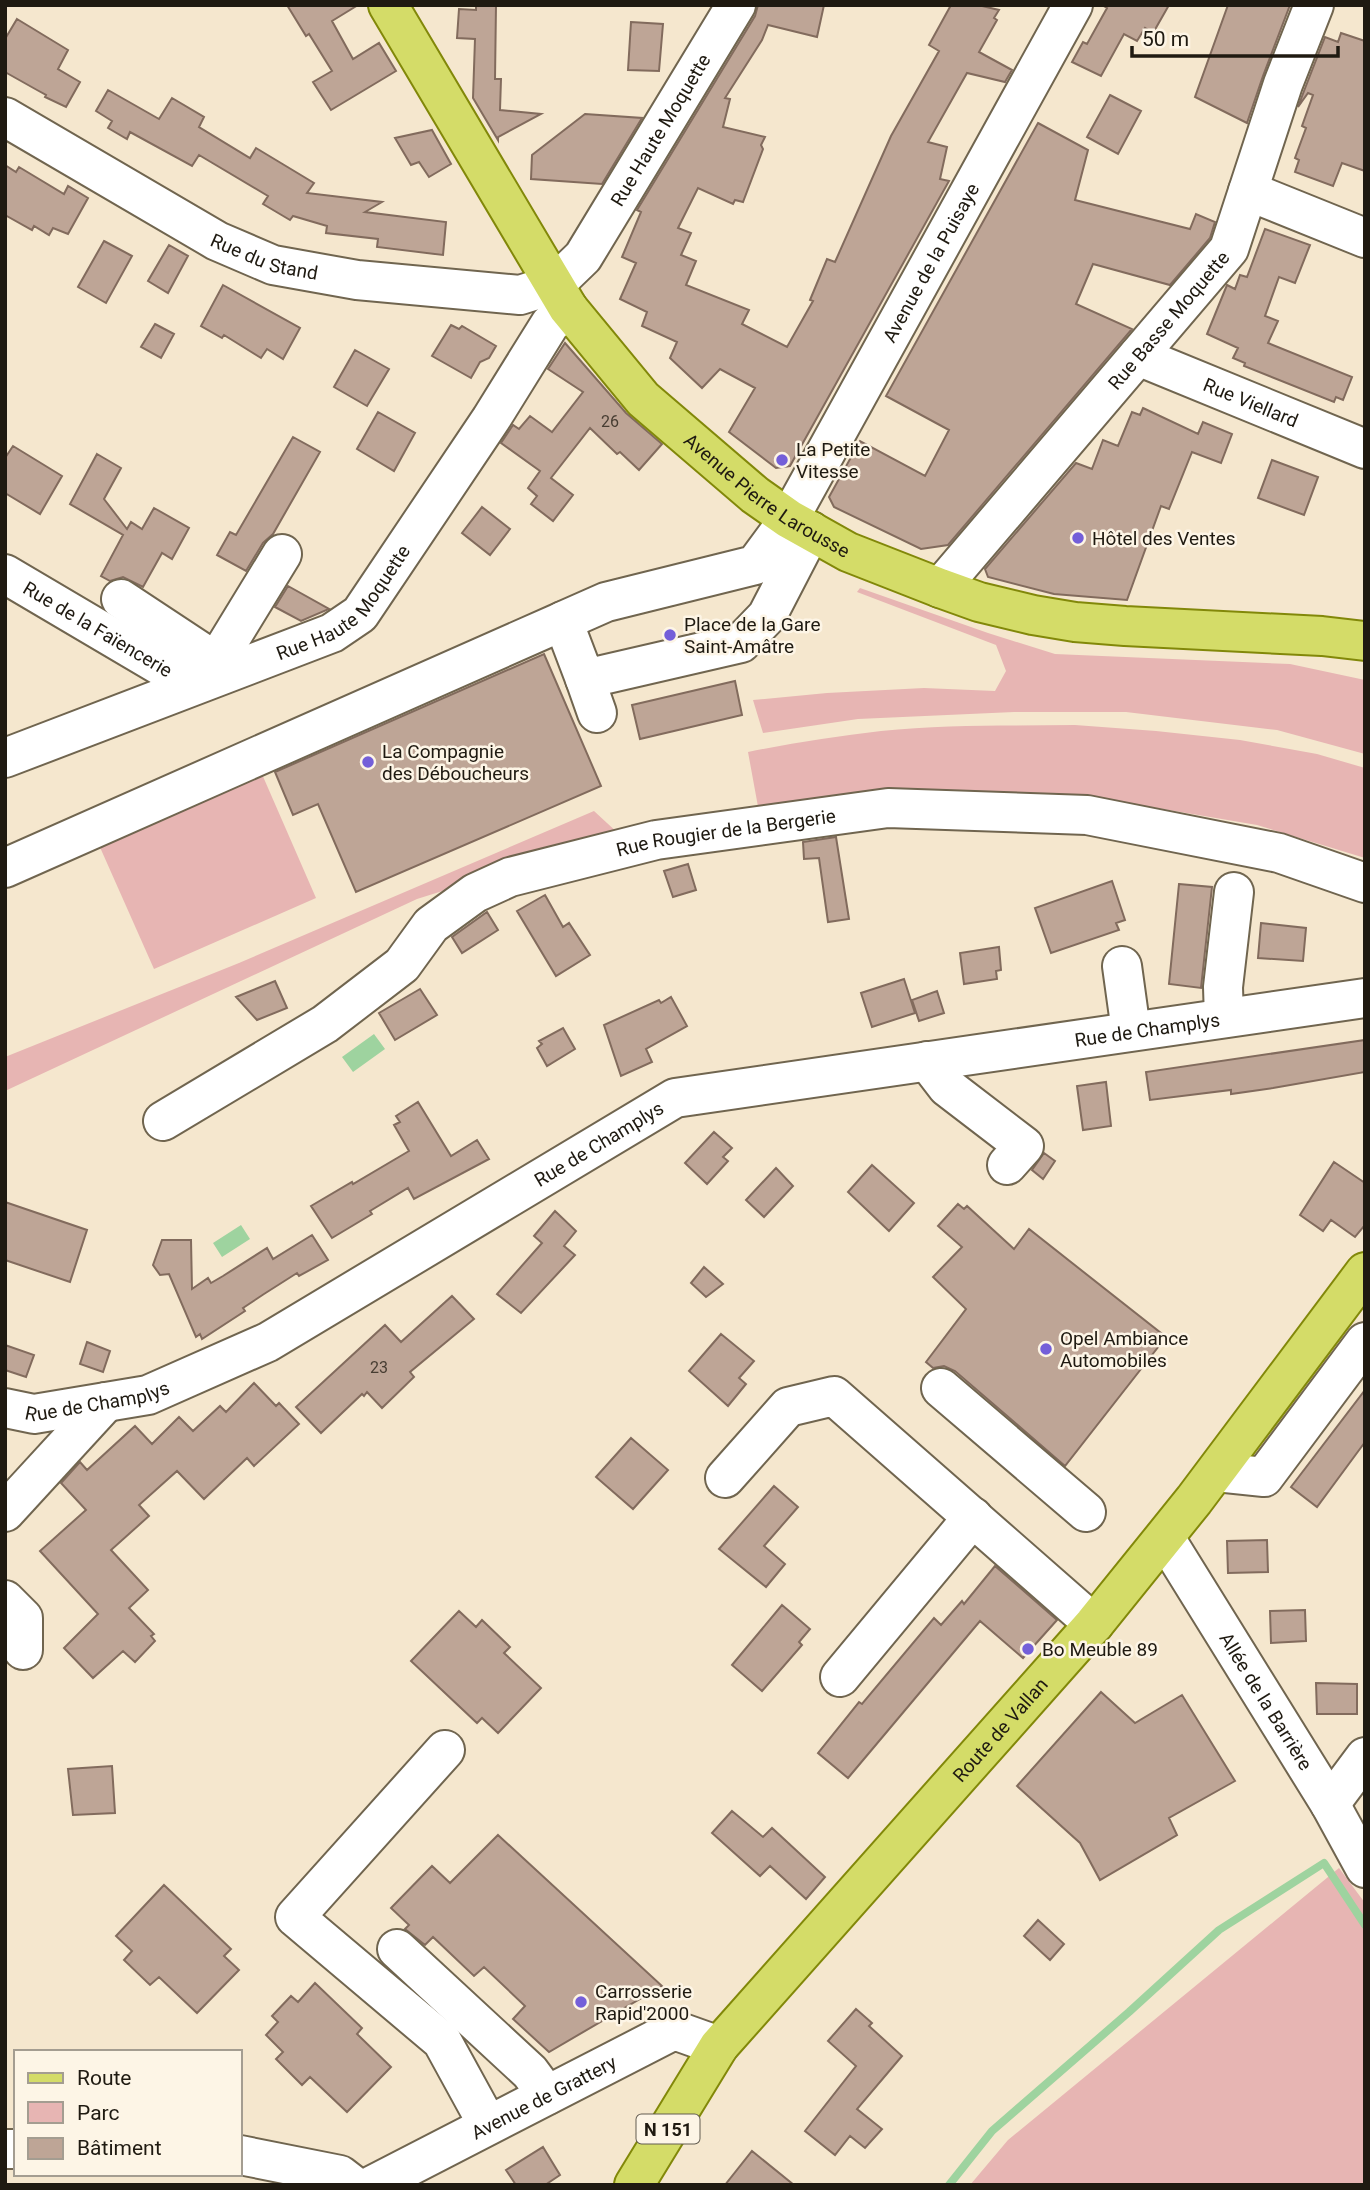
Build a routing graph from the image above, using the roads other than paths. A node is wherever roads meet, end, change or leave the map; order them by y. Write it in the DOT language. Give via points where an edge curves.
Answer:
graph roads {
  1 [pos="388,5"];
  2 [pos="736,5"];
  3 [pos="1073,5"];
  4 [pos="1314,5"];
  5 [pos="5,117"];
  6 [pos="1248,191"];
  7 [pos="1365,238"];
  8 [pos="561,296"];
  9 [pos="1138,356"];
  10 [pos="1365,449"];
  11 [pos="800,525"];
  12 [pos="282,554"];
  13 [pos="5,574"];
  14 [pos="940,588"];
  15 [pos="121,599"];
  16 [pos="563,621"];
  17 [pos="1365,641"];
  18 [pos="213,673"];
  19 [pos="7,755"];
  20 [pos="5,868"];
  21 [pos="1365,883"];
  22 [pos="1234,892"];
  23 [pos="1122,966"];
  24 [pos="1365,998"];
  25 [pos="1224,1018"];
  26 [pos="1131,1031"];
  27 [pos="927,1061"];
  28 [pos="163,1121"];
  29 [pos="1007,1166"];
  30 [pos="1365,1272"];
  31 [pos="1365,1342"];
  32 [pos="940,1388"];
  33 [pos="106,1402"];
  34 [pos="5,1408"];
  35 [pos="1216,1472"];
  36 [pos="724,1478"];
  37 [pos="5,1512"];
  38 [pos="1086,1512"];
  39 [pos="973,1517"];
  40 [pos="1165,1538"];
  41 [pos="5,1600"];
  42 [pos="1094,1624"];
  43 [pos="23,1650"];
  44 [pos="840,1677"];
  45 [pos="445,1751"];
  46 [pos="1365,1757"];
  47 [pos="1330,1804"];
  48 [pos="1365,1868"];
  49 [pos="397,1949"];
  50 [pos="719,2046"];
  51 [pos="547,2095"];
  52 [pos="488,2125"];
  53 [pos="242,2155"];
  54 [pos="353,2185"];
  55 [pos="373,2185"];
  56 [pos="634,2185"];
  1 -- 8 [label="main road, Avenue Pierre Larousse"];
  2 -- 8 [label="street, Rue Haute Moquette"];
  3 -- 11 [label="street, Avenue de la Puisaye"];
  4 -- 6 [label="street, Rue Basse Moquette"];
  5 -- 8 [label="street, Rue du Stand" via="217,241 273,265 356,280"];
  6 -- 7 [label="street"];
  6 -- 9 [label="street, Rue Basse Moquette" via="1229,249"];
  8 -- 11 [label="main road, Avenue Pierre Larousse" via="643,399 755,495"];
  8 -- 18 [label="street, Rue Haute Moquette" via="550,324 491,419 360,614 332,633"];
  9 -- 10 [label="street, Rue Viellard"];
  9 -- 14 [label="street, Rue Basse Moquette"];
  11 -- 14 [label="main road, Avenue Pierre Larousse" via="848,552"];
  11 -- 16 [label="street" via="755,565 606,602"];
  11 -- 16 [label="street" via="768,616 741,643 591,696"];
  12 -- 18 [label="street"];
  13 -- 18 [label="street, Rue de la Faïencerie"];
  14 -- 17 [label="main road, Avenue Pierre Larousse" via="979,602 1075,622"];
  15 -- 18 [label="street"];
  16 -- 20 [label="street"];
  18 -- 19 [label="street, Rue Haute Moquette"];
  21 -- 28 [label="street, Rue Rougier de la Bergerie" via="1279,853 1087,815 888,808 656,839 510,877 475,893 431,925 402,965 325,1024"];
  22 -- 25 [label="street"];
  23 -- 26 [label="street"];
  24 -- 25 [label="street, Rue de Champlys"];
  25 -- 26 [label="street, Rue de Champlys"];
  26 -- 27 [label="street, Rue de Champlys"];
  27 -- 29 [label="street" via="947,1087 1024,1146"];
  27 -- 33 [label="street, Rue de Champlys" via="675,1098 268,1342 148,1395"];
  30 -- 35 [label="main road, Route de Vallan / N 151"];
  31 -- 35 [label="street" via="1264,1477"];
  32 -- 38 [label="street"];
  33 -- 34 [label="street, Rue de Champlys" via="34,1414"];
  33 -- 37 [label="street"];
  35 -- 40 [label="main road, Route de Vallan / N 151"];
  36 -- 39 [label="street" via="788,1407 834,1396"];
  39 -- 42 [label="street"];
  39 -- 44 [label="street"];
  40 -- 42 [label="main road, Route de Vallan / N 151"];
  40 -- 47 [label="street, Allée de la Barrière"];
  41 -- 43 [label="street" via="23,1618"];
  42 -- 50 [label="main road, Route de Vallan / N 151"];
  45 -- 52 [label="street" via="295,1917 442,2041"];
  46 -- 47 [label="street"];
  47 -- 48 [label="street, Allée de la Barrière"];
  49 -- 51 [label="street" via="530,2072"];
  50 -- 51 [label="street, Avenue de Grattery" via="674,2030"];
  50 -- 56 [label="main road, Route de Vallan / N 151"];
  51 -- 52 [label="street, Avenue de Grattery"];
  52 -- 55 [label="street, Avenue de Grattery"];
  53 -- 54 [label="street" via="340,2175"];
}
